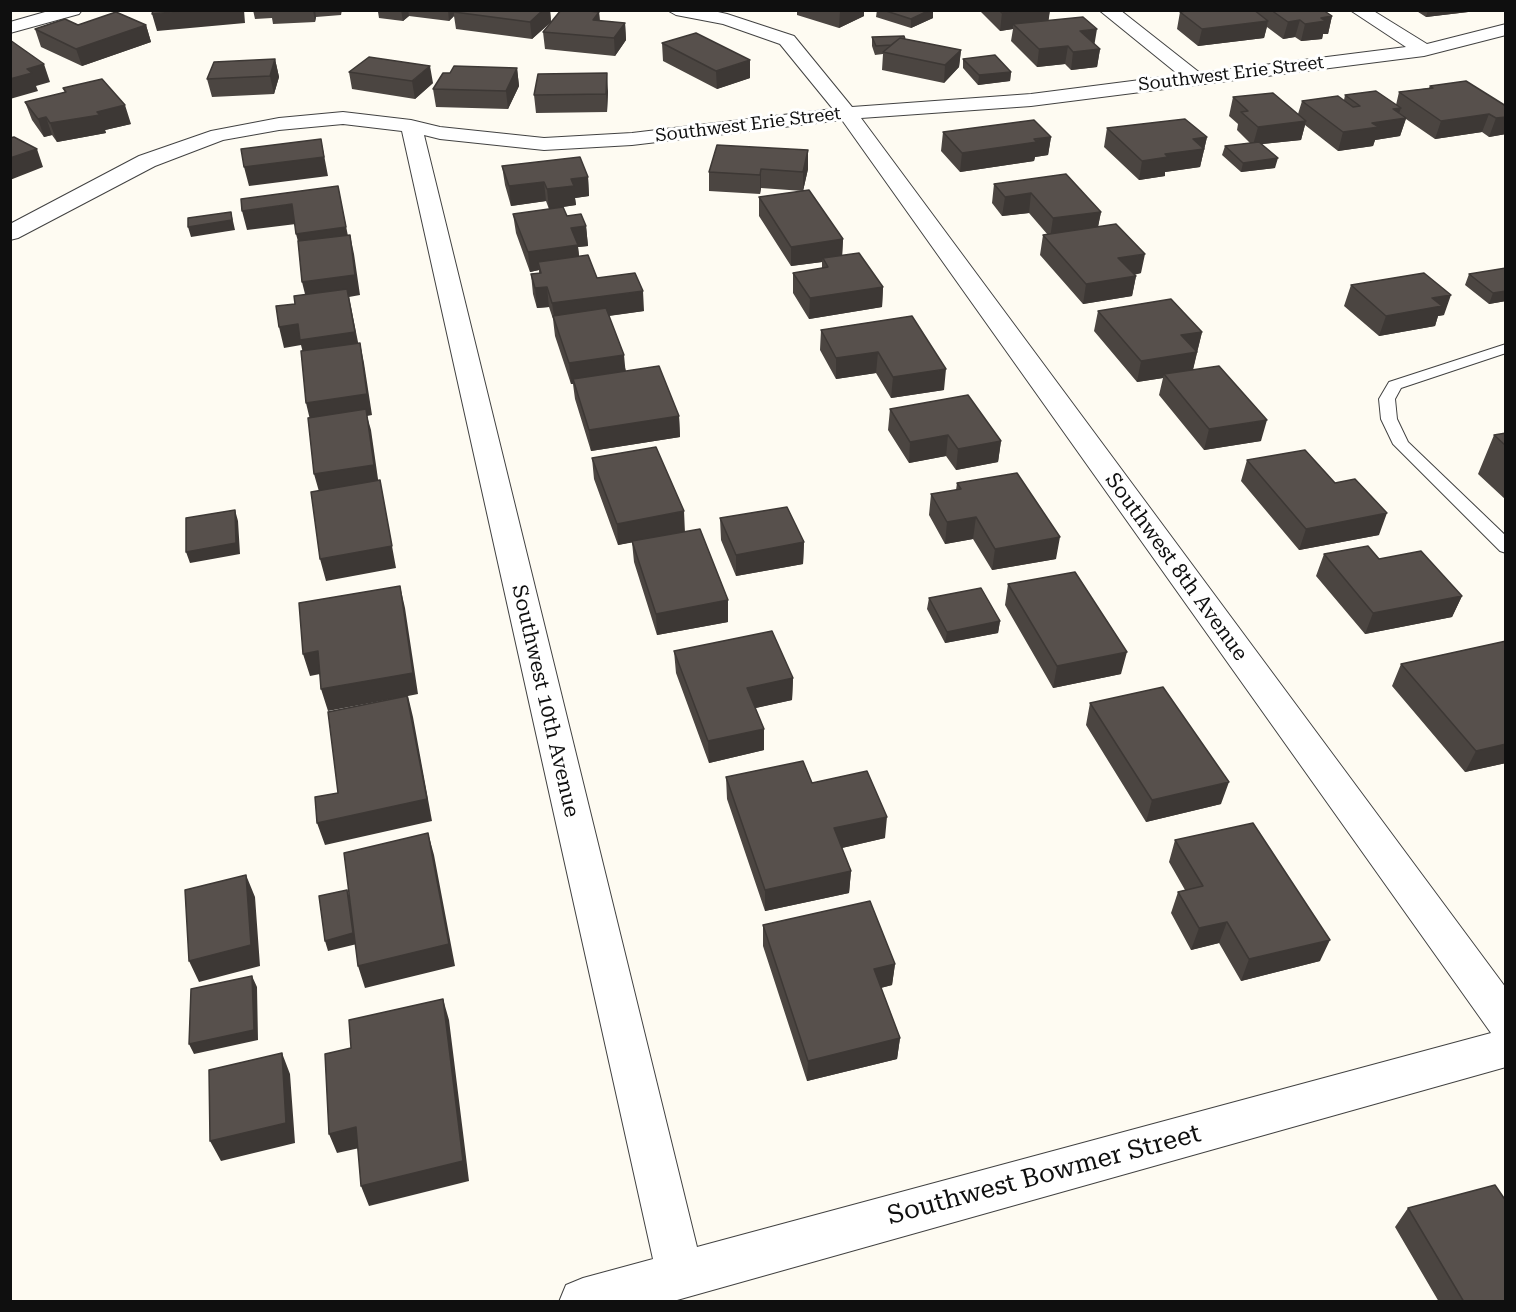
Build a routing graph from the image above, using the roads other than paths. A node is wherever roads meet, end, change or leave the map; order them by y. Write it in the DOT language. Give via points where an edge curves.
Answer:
graph roads {
  1 [pos="73,10"];
  2 [pos="676,10"];
  3 [pos="1108,10"];
  4 [pos="1359,10"];
  5 [pos="10,28"];
  6 [pos="1506,29"];
  7 [pos="1424,50"];
  8 [pos="1196,78"];
  9 [pos="847,113"];
  10 [pos="411,126"];
  11 [pos="10,233"];
  12 [pos="1506,348"];
  13 [pos="1506,547"];
  14 [pos="1506,1021"];
  15 [pos="1506,1048"];
  16 [pos="680,1275"];
  17 [pos="583,1302"];
  1 -- 5 [label="street"];
  2 -- 9 [label="street, Southwest 8th Avenue" via="727,19 787,40"];
  3 -- 8 [label="street"];
  4 -- 7 [label="street"];
  6 -- 7 [label="street, Southwest Erie Street"];
  7 -- 8 [label="street, Southwest Erie Street"];
  8 -- 9 [label="street, Southwest Erie Street" via="1031,100"];
  9 -- 10 [label="street, Southwest Erie Street" via="632,139 544,144 440,133"];
  9 -- 14 [label="street, Southwest 8th Avenue"];
  10 -- 11 [label="street, Southwest Erie Street" via="343,118 218,135 147,161"];
  10 -- 16 [label="street, Southwest 10th Avenue"];
  12 -- 13 [label="lane" via="1395,385 1387,399 1389,419 1401,444"];
  15 -- 16 [label="street, Southwest Bowmer Street"];
  16 -- 17 [label="street, Southwest Bowmer Street"];
}
